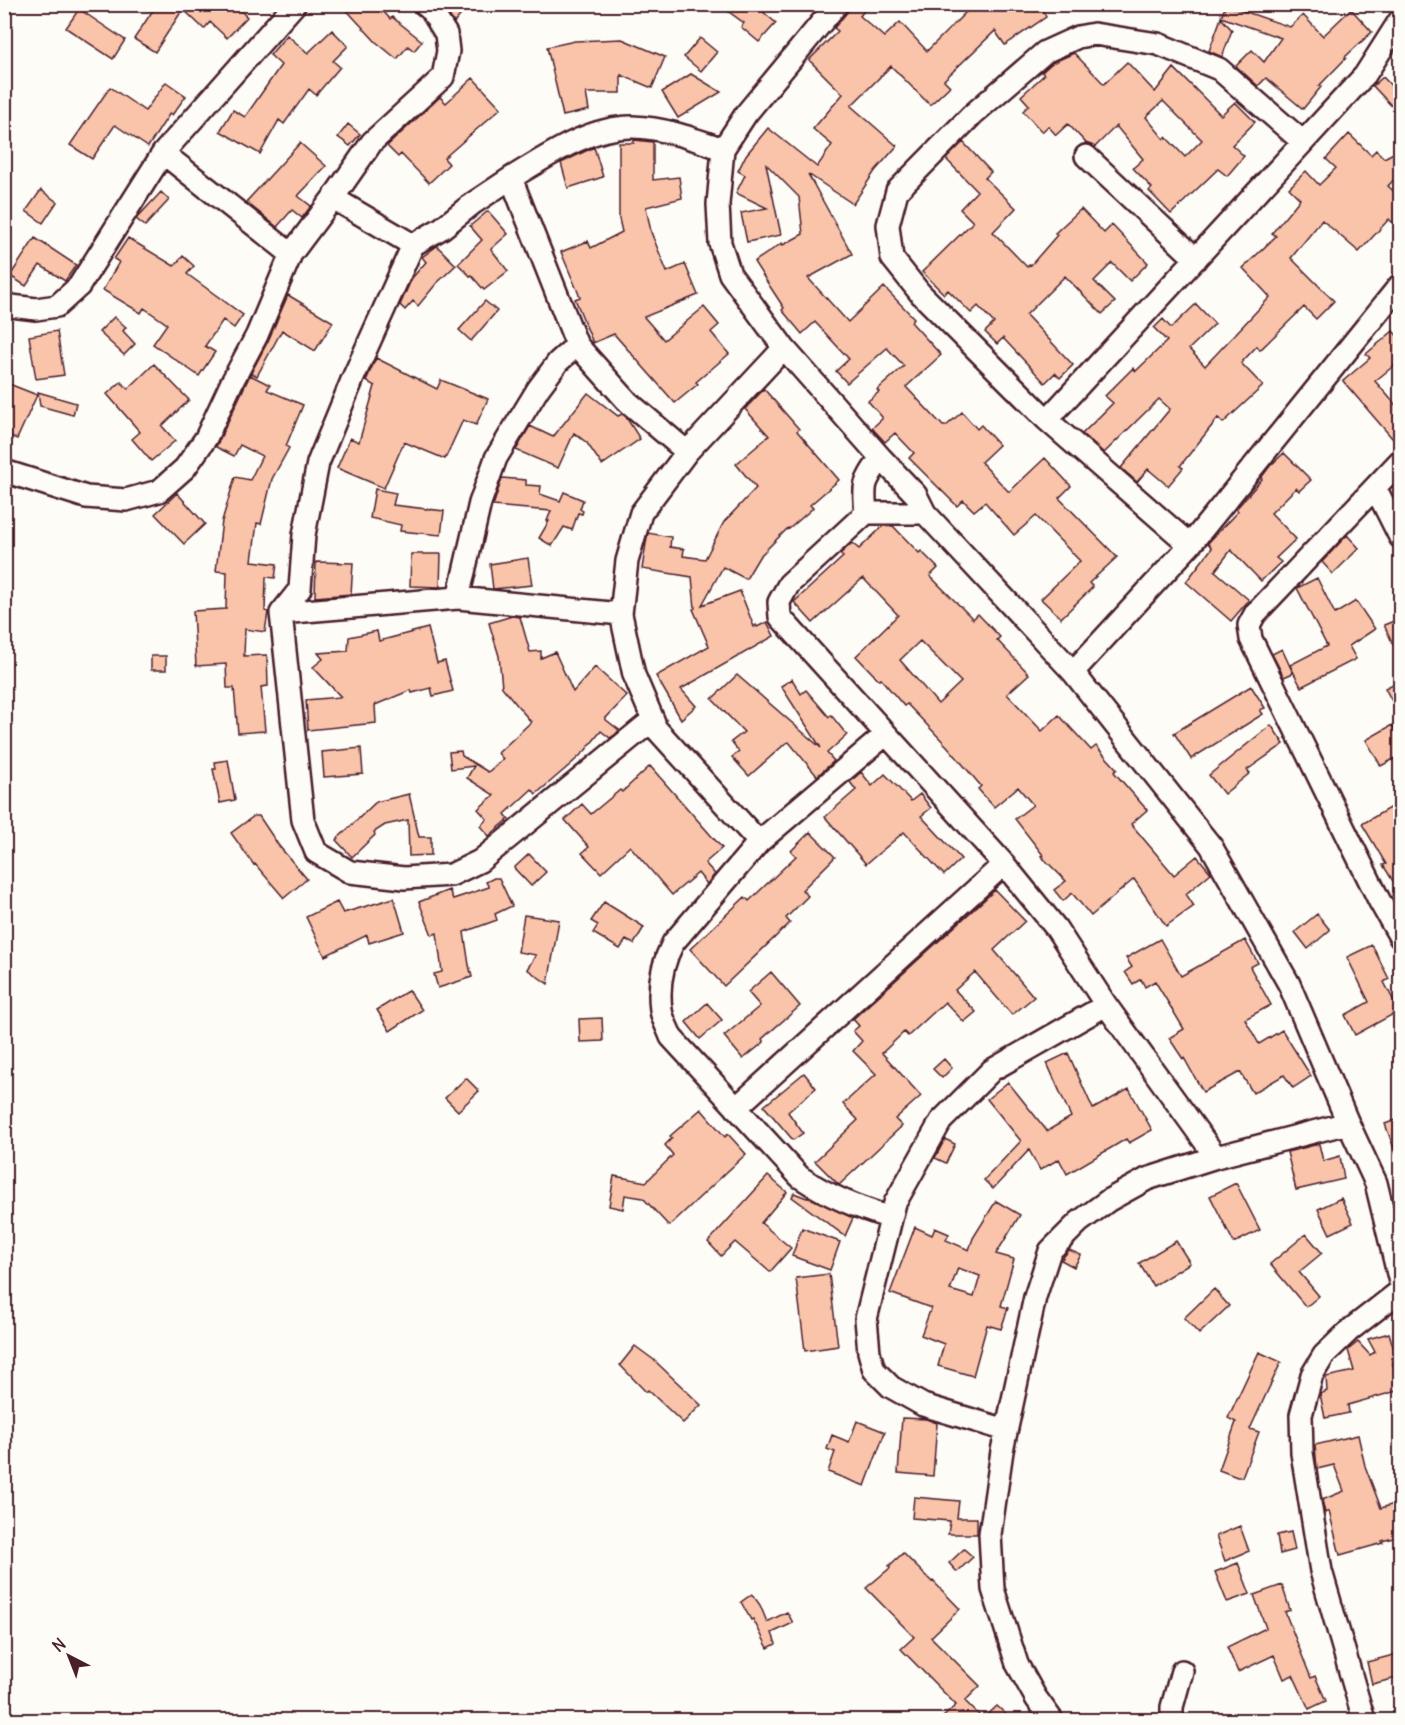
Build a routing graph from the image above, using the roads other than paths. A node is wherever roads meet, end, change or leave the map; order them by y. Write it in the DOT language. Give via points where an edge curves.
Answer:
graph roads {
  1 [pos="295,4"];
  2 [pos="424,4"];
  3 [pos="837,4"];
  4 [pos="1401,20"];
  5 [pos="1303,142"];
  6 [pos="723,149"];
  7 [pos="163,153"];
  8 [pos="1086,156"];
  9 [pos="511,178"];
  10 [pos="333,198"];
  11 [pos="413,245"];
  12 [pos="291,254"];
  13 [pos="1196,259"];
  14 [pos="1401,285"];
  15 [pos="4,303"];
  16 [pos="577,345"];
  17 [pos="784,348"];
  18 [pos="1047,420"];
  19 [pos="687,452"];
  20 [pos="881,458"];
  21 [pos="1401,461"];
  22 [pos="4,471"];
  23 [pos="1376,489"];
  24 [pos="866,513"];
  25 [pos="925,513"];
  26 [pos="1401,537"];
  27 [pos="1190,545"];
  28 [pos="458,598"];
  29 [pos="281,613"];
  30 [pos="621,614"];
  31 [pos="1074,672"];
  32 [pos="650,722"];
  33 [pos="885,735"];
  34 [pos="759,842"];
  35 [pos="1004,864"];
  36 [pos="1401,937"];
  37 [pos="1106,1005"];
  38 [pos="735,1108"];
  39 [pos="1348,1122"];
  40 [pos="1216,1157"];
  41 [pos="891,1218"];
  42 [pos="1401,1282"];
  43 [pos="1401,1290"];
  44 [pos="1006,1430"];
  45 [pos="1182,1671"];
  46 [pos="1052,1720"];
  47 [pos="1172,1720"];
  48 [pos="1364,1720"];
  1 -- 7 [label="street"];
  2 -- 10 [label="street" via="446,34 448,51 442,77 372,142"];
  3 -- 6 [label="street" via="746,114"];
  4 -- 5 [label="street" via="1365,75"];
  5 -- 13 [label="street"];
  5 -- 18 [label="street" via="1218,69 1158,44 1094,33 1045,52 972,115 897,191 888,225 892,258 920,293"];
  6 -- 9 [label="street" via="678,134 632,127 594,134"];
  6 -- 17 [label="street" via="718,204 720,243 730,274"];
  7 -- 12 [label="street"];
  7 -- 15 [label="street" via="79,286 57,306 36,309"];
  8 -- 13 [label="street"];
  9 -- 11 [label="street"];
  9 -- 16 [label="street"];
  10 -- 11 [label="street"];
  10 -- 12 [label="street"];
  11 -- 29 [label="street" via="318,463 304,535 300,589"];
  12 -- 22 [label="street" via="257,335 206,438 185,468 159,491 126,500 86,497"];
  13 -- 18 [label="street"];
  14 -- 27 [label="street"];
  16 -- 19 [label="street" via="628,402"];
  16 -- 28 [label="street" via="538,389 496,458 480,503"];
  17 -- 19 [label="street"];
  17 -- 20 [label="street"];
  18 -- 27 [label="street"];
  19 -- 30 [label="street" via="642,513 627,561"];
  20 -- 24 [label="street" via="864,488"];
  20 -- 25 [label="street" via="916,495"];
  21 -- 23 [label="street"];
  23 -- 26 [label="street"];
  23 -- 36 [label="street" via="1255,614 1249,625 1251,639 1379,900"];
  24 -- 25 [label="street"];
  24 -- 33 [label="street" via="789,584 779,602 780,617"];
  25 -- 31 [label="street"];
  27 -- 31 [label="street"];
  28 -- 29 [label="street"];
  28 -- 30 [label="street"];
  29 -- 32 [label="street" via="303,820 316,852 350,872 404,878 451,875 480,861"];
  30 -- 32 [label="street" via="634,675 654,722"];
  31 -- 39 [label="street" via="1210,846 1289,984"];
  32 -- 34 [label="street"];
  33 -- 34 [label="street"];
  33 -- 35 [label="street"];
  34 -- 38 [label="street" via="673,943 661,979 661,1011 671,1037"];
  35 -- 37 [label="street" via="1056,928"];
  35 -- 38 [label="street"];
  37 -- 40 [label="street"];
  37 -- 41 [label="street" via="992,1070 942,1121 895,1203"];
  38 -- 41 [label="street" via="800,1177 826,1194"];
  39 -- 40 [label="street"];
  39 -- 42 [label="street" via="1376,1183"];
  40 -- 44 [label="street" via="1147,1179 1109,1200 1050,1251 1035,1297"];
  41 -- 44 [label="street" via="866,1319 874,1370 891,1388 923,1405"];
  43 -- 48 [label="street" via="1323,1355 1312,1375 1301,1415 1302,1453 1321,1571"];
  44 -- 46 [label="street" via="990,1534 993,1589 1017,1664"];
  45 -- 47 [label="street"];
}
